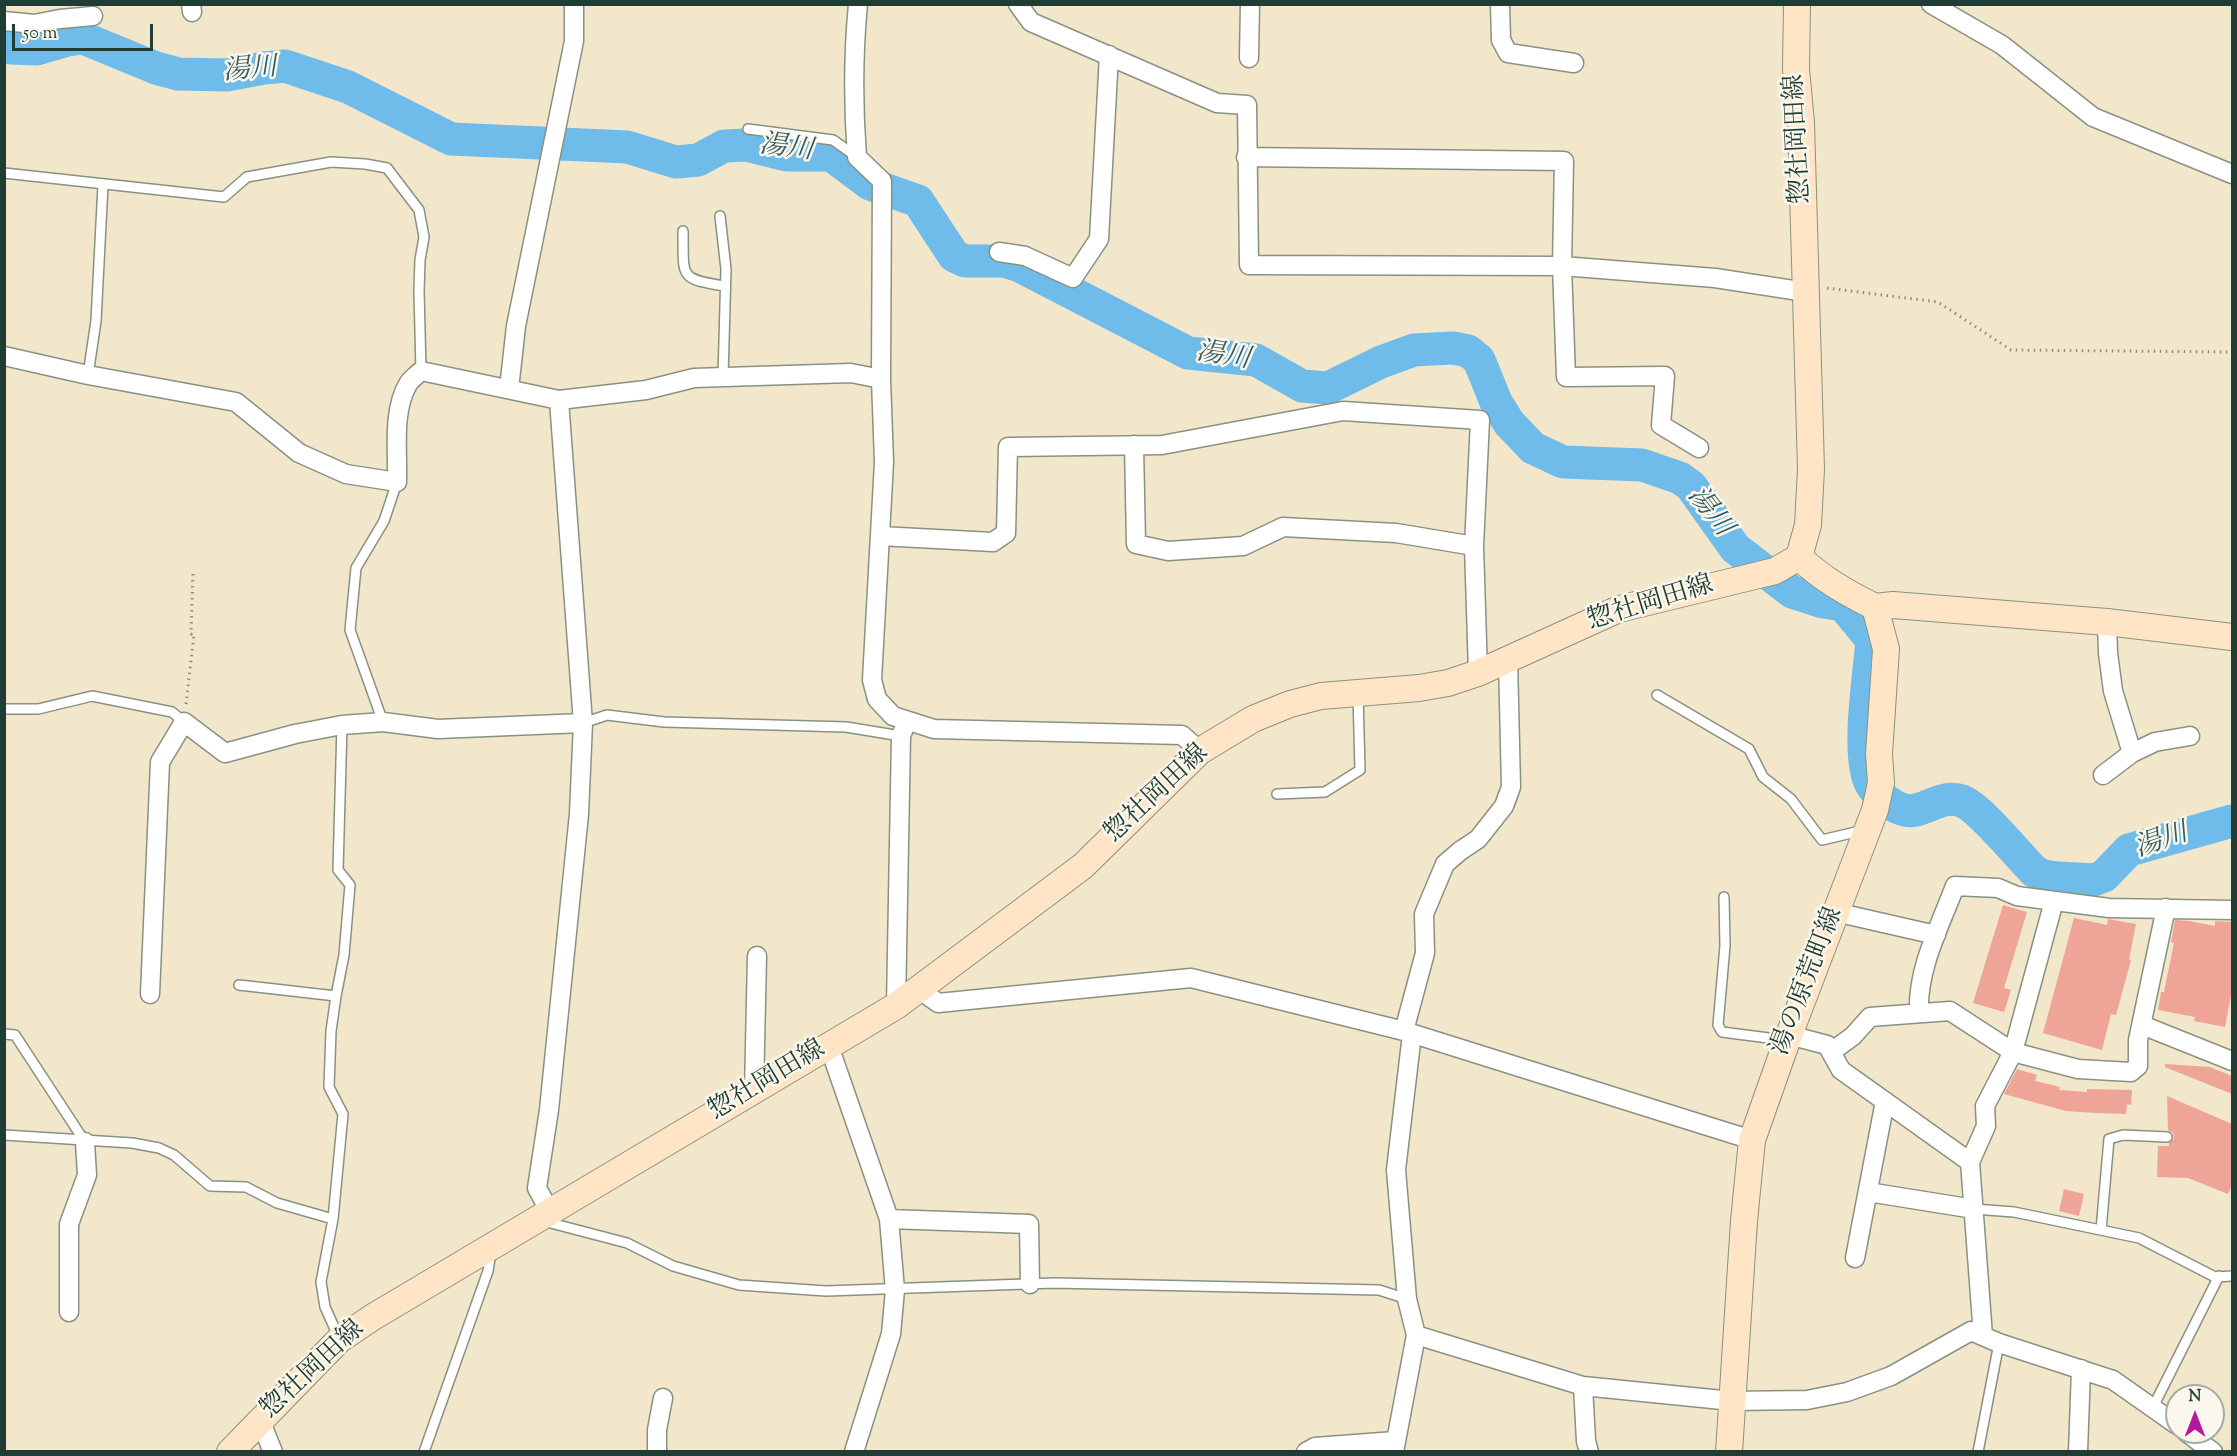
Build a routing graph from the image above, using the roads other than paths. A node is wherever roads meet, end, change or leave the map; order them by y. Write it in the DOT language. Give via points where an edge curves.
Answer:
graph roads {
  1 [pos="574,4"];
  2 [pos="858,4"];
  3 [pos="1018,4"];
  4 [pos="1250,4"];
  5 [pos="1500,4"];
  6 [pos="1797,4"];
  7 [pos="1931,4"];
  8 [pos="93,16"];
  9 [pos="4,21"];
  10 [pos="1109,56"];
  11 [pos="1249,58"];
  12 [pos="1574,63"];
  13 [pos="748,129"];
  14 [pos="857,157"];
  15 [pos="1246,157"];
  16 [pos="4,173"];
  17 [pos="2232,174"];
  18 [pos="103,185"];
  19 [pos="720,216"];
  20 [pos="683,231"];
  21 [pos="999,252"];
  22 [pos="1562,266"];
  23 [pos="725,286"];
  24 [pos="1806,288"];
  25 [pos="4,356"];
  26 [pos="421,370"];
  27 [pos="88,375"];
  28 [pos="723,377"];
  29 [pos="880,379"];
  30 [pos="509,389"];
  31 [pos="559,399"];
  32 [pos="1134,445"];
  33 [pos="1699,448"];
  34 [pos="397,482"];
  35 [pos="880,536"];
  36 [pos="1474,546"];
  37 [pos="1799,557"];
  38 [pos="1875,607"];
  39 [pos="2107,622"];
  40 [pos="2231,635"];
  41 [pos="1508,660"];
  42 [pos="1478,673"];
  43 [pos="1358,693"];
  44 [pos="1657,695"];
  45 [pos="4,709"];
  46 [pos="184,722"];
  47 [pos="383,722"];
  48 [pos="583,723"];
  49 [pos="342,725"];
  50 [pos="904,729"];
  51 [pos="2190,736"];
  52 [pos="1200,751"];
  53 [pos="2132,753"];
  54 [pos="2103,775"];
  55 [pos="1277,794"];
  56 [pos="1867,830"];
  57 [pos="1724,897"];
  58 [pos="2054,901"];
  59 [pos="2166,908"];
  60 [pos="2232,910"];
  61 [pos="1835,912"];
  62 [pos="1936,934"];
  63 [pos="757,956"];
  64 [pos="239,985"];
  65 [pos="919,989"];
  66 [pos="150,994"];
  67 [pos="336,996"];
  68 [pos="896,1006"];
  69 [pos="1919,1012"];
  70 [pos="2142,1025"];
  71 [pos="1408,1032"];
  72 [pos="4,1034"];
  73 [pos="1787,1038"];
  74 [pos="829,1046"];
  75 [pos="1831,1052"];
  76 [pos="2013,1052"];
  77 [pos="2232,1061"];
  78 [pos="754,1091"];
  79 [pos="1886,1101"];
  80 [pos="4,1135"];
  81 [pos="2167,1137"];
  82 [pos="1752,1140"];
  83 [pos="85,1142"];
  84 [pos="1970,1162"];
  85 [pos="1868,1192"];
  86 [pos="1974,1209"];
  87 [pos="544,1215"];
  88 [pos="333,1219"];
  89 [pos="889,1219"];
  90 [pos="2101,1230"];
  91 [pos="491,1248"];
  92 [pos="1855,1258"];
  93 [pos="2219,1276"];
  94 [pos="2232,1276"];
  95 [pos="1030,1284"];
  96 [pos="895,1290"];
  97 [pos="1407,1299"];
  98 [pos="69,1312"];
  99 [pos="1416,1335"];
  100 [pos="339,1340"];
  101 [pos="1991,1340"];
  102 [pos="2081,1369"];
  103 [pos="1582,1386"];
  104 [pos="663,1398"];
  105 [pos="1732,1401"];
  106 [pos="2152,1407"];
  107 [pos="2165,1416"];
  108 [pos="260,1420"];
  109 [pos="1394,1446"];
  110 [pos="230,1452"];
  111 [pos="273,1452"];
  112 [pos="423,1452"];
  113 [pos="657,1452"];
  114 [pos="854,1452"];
  115 [pos="1306,1452"];
  116 [pos="1589,1452"];
  117 [pos="1729,1452"];
  118 [pos="1978,1452"];
  119 [pos="2078,1452"];
  1 -- 30 [label="street" via="574,40 516,326"];
  2 -- 14 [label="street" via="853,102"];
  3 -- 10 [label="street" via="1031,21"];
  4 -- 11 [label="street"];
  5 -- 12 [label="street" via="1501,40 1508,53"];
  6 -- 24 [label="main road, 惣社岡田線" via="1796,69"];
  7 -- 17 [label="street" via="2002,45 2093,117"];
  8 -- 9 [label="street" via="34,24"];
  10 -- 15 [label="street" via="1217,103 1247,105"];
  10 -- 21 [label="street" via="1099,239 1073,278 1025,256"];
  13 -- 14 [label="lane" via="833,140"];
  14 -- 29 [label="street" via="882,181"];
  15 -- 22 [label="street" via="1249,265"];
  15 -- 22 [label="street" via="1564,161"];
  16 -- 18 [label="lane"];
  18 -- 26 [label="lane" via="224,197 247,177 279,171 331,162 387,168 419,210 424,237 419,291"];
  18 -- 27 [label="lane" via="96,321"];
  19 -- 23 [label="lane"];
  20 -- 23 [label="lane" via="687,276 696,282"];
  22 -- 24 [label="street"];
  22 -- 33 [label="street" via="1566,377 1665,376 1661,425"];
  23 -- 28 [label="lane"];
  24 -- 37 [label="main road, 惣社岡田線" via="1811,469 1808,525"];
  25 -- 27 [label="street"];
  26 -- 30 [label="street"];
  26 -- 34 [label="street" via="409,383 402,400"];
  27 -- 34 [label="street" via="236,402 299,453 346,474"];
  28 -- 29 [label="street" via="851,373"];
  28 -- 31 [label="street"];
  29 -- 35 [label="street" via="884,462"];
  30 -- 31 [label="street"];
  31 -- 48 [label="street"];
  32 -- 35 [label="street" via="1008,447 1006,532 993,542"];
  32 -- 36 [label="street" via="1136,544 1168,551 1243,546 1283,527 1396,532"];
  32 -- 36 [label="street" via="1162,445 1343,411 1480,420"];
  34 -- 47 [label="lane" via="384,521 356,568 350,630"];
  35 -- 50 [label="street" via="872,680 878,699"];
  36 -- 42 [label="street"];
  37 -- 38 [label="main road" via="1839,589"];
  37 -- 41 [label="main road, 惣社岡田線" via="1775,571 1619,609"];
  38 -- 39 [label="main road" via="1893,604"];
  38 -- 56 [label="main road, 湯の原荒町線" via="1886,649 1879,754 1881,783"];
  39 -- 40 [label="main road"];
  39 -- 53 [label="street" via="2113,691"];
  41 -- 42 [label="main road, 惣社岡田線"];
  41 -- 71 [label="street" via="1511,787 1504,806 1478,839 1445,864 1424,914 1425,953"];
  42 -- 43 [label="main road, 惣社岡田線" via="1419,688"];
  43 -- 52 [label="main road, 惣社岡田線" via="1290,704 1253,719"];
  43 -- 55 [label="lane" via="1360,770 1324,792"];
  44 -- 56 [label="lane" via="1749,749 1763,777 1791,799 1822,840"];
  45 -- 46 [label="lane" via="38,709 92,696 172,712"];
  46 -- 49 [label="street" via="225,753"];
  46 -- 66 [label="street" via="160,762"];
  47 -- 48 [label="street" via="438,729"];
  47 -- 49 [label="street"];
  48 -- 50 [label="lane" via="607,715 664,722"];
  48 -- 87 [label="street" via="574,862 549,1110 537,1188"];
  49 -- 67 [label="lane" via="338,870 350,885"];
  50 -- 52 [label="street" via="1182,735"];
  50 -- 68 [label="street"];
  51 -- 53 [label="street" via="2155,742"];
  52 -- 65 [label="main road, 惣社岡田線" via="1083,866"];
  53 -- 54 [label="street"];
  56 -- 61 [label="main road, 湯の原荒町線"];
  57 -- 73 [label="lane" via="1725,946 1718,1025 1722,1032"];
  58 -- 59 [label="street" via="2109,908"];
  58 -- 62 [label="street" via="2017,896 1998,888 1955,886"];
  58 -- 76 [label="street"];
  59 -- 60 [label="street"];
  59 -- 70 [label="street"];
  61 -- 62 [label="street"];
  61 -- 73 [label="main road, 湯の原荒町線"];
  62 -- 69 [label="street" via="1918,991"];
  63 -- 78 [label="street"];
  64 -- 67 [label="lane"];
  65 -- 68 [label="main road, 惣社岡田線"];
  65 -- 71 [label="street" via="938,1003 1191,978"];
  67 -- 88 [label="lane" via="329,1087 343,1114"];
  68 -- 74 [label="main road, 惣社岡田線"];
  69 -- 75 [label="street" via="1870,1017"];
  69 -- 76 [label="street" via="1950,1011"];
  70 -- 76 [label="street" via="2138,1066 2131,1072 2078,1069"];
  70 -- 77 [label="street"];
  71 -- 82 [label="street"];
  71 -- 97 [label="street" via="1396,1170"];
  72 -- 83 [label="lane" via="15,1035"];
  73 -- 75 [label="street" via="1827,1045"];
  73 -- 82 [label="main road, 湯の原荒町線"];
  74 -- 78 [label="main road, 惣社岡田線"];
  74 -- 89 [label="street"];
  75 -- 79 [label="street" via="1841,1070"];
  76 -- 84 [label="street" via="1985,1106 1986,1126"];
  78 -- 87 [label="main road, 惣社岡田線"];
  79 -- 84 [label="street"];
  79 -- 85 [label="street"];
  80 -- 83 [label="lane"];
  81 -- 90 [label="lane" via="2124,1135 2109,1139"];
  82 -- 105 [label="main road, 湯の原荒町線"];
  83 -- 88 [label="lane" via="159,1148 174,1155 210,1186 246,1187 277,1203"];
  83 -- 98 [label="street" via="87,1175 69,1224"];
  84 -- 86 [label="street"];
  85 -- 86 [label="street"];
  85 -- 92 [label="street"];
  86 -- 90 [label="lane" via="2014,1212"];
  86 -- 101 [label="street"];
  87 -- 91 [label="main road, 惣社岡田線"];
  87 -- 96 [label="lane" via="627,1243 673,1266 739,1285 826,1291"];
  88 -- 100 [label="lane" via="321,1282 325,1307"];
  89 -- 95 [label="street" via="1029,1224"];
  89 -- 96 [label="street"];
  90 -- 93 [label="lane" via="2139,1238"];
  91 -- 100 [label="main road, 惣社岡田線"];
  91 -- 112 [label="lane" via="488,1271"];
  93 -- 94 [label="lane"];
  93 -- 106 [label="lane"];
  95 -- 96 [label="lane"];
  95 -- 97 [label="lane" via="1378,1290"];
  96 -- 114 [label="street" via="891,1334"];
  97 -- 99 [label="street"];
  99 -- 103 [label="street"];
  99 -- 109 [label="street"];
  100 -- 108 [label="main road, 惣社岡田線"];
  101 -- 102 [label="street"];
  101 -- 105 [label="street" via="1971,1331 1892,1376 1846,1392 1807,1400"];
  101 -- 118 [label="lane"];
  102 -- 106 [label="street" via="2113,1380"];
  102 -- 119 [label="street"];
  103 -- 105 [label="street"];
  103 -- 116 [label="street"];
  104 -- 113 [label="street"];
  105 -- 117 [label="main road, 湯の原荒町線"];
  106 -- 107 [label="street"];
  108 -- 110 [label="main road, 惣社岡田線"];
  108 -- 111 [label="street"];
  109 -- 115 [label="street" via="1315,1447"];
}
